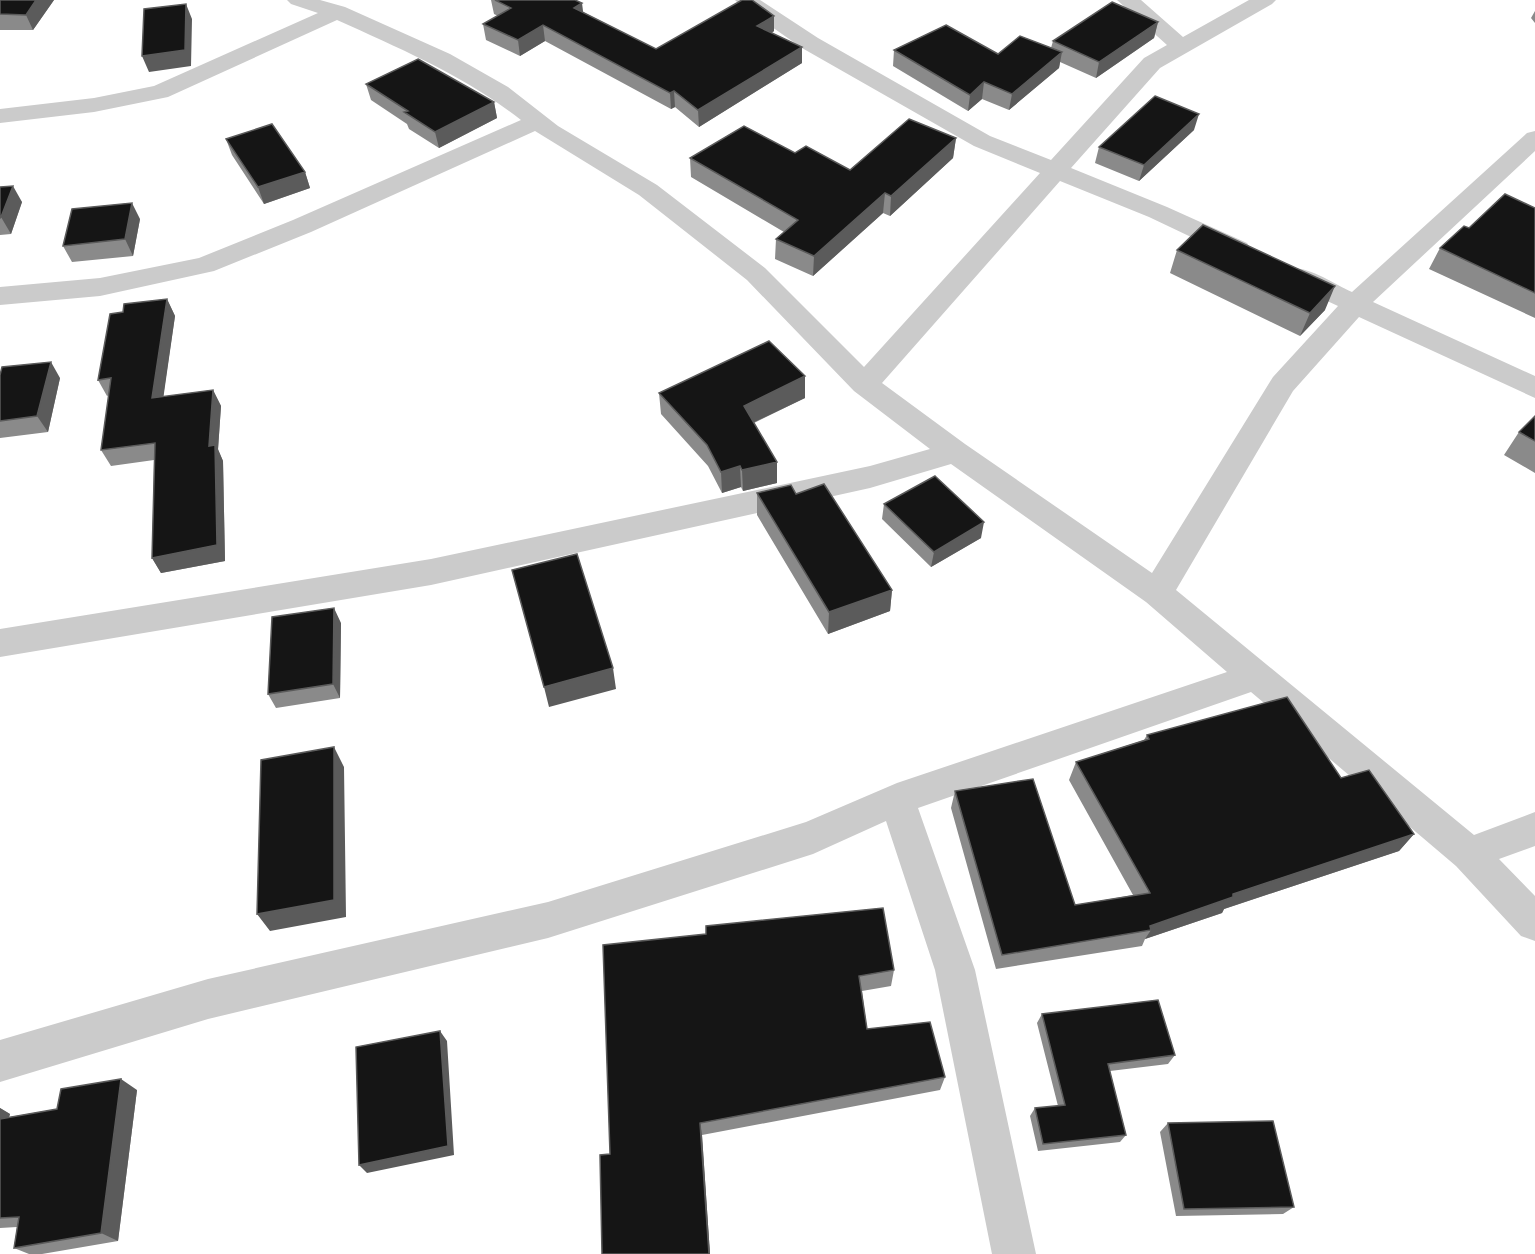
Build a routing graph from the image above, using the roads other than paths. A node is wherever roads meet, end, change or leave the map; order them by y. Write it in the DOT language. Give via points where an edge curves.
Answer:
graph roads {
  1 [pos="298,0"];
  2 [pos="746,0"];
  3 [pos="1128,0"];
  4 [pos="1265,0"];
  5 [pos="337,12"];
  6 [pos="1181,46"];
  7 [pos="0,116"];
  8 [pos="537,121"];
  9 [pos="1535,138"];
  10 [pos="1054,170"];
  11 [pos="0,296"];
  12 [pos="1355,304"];
  13 [pos="864,384"];
  14 [pos="1535,388"];
  15 [pos="955,452"];
  16 [pos="1156,593"];
  17 [pos="0,644"];
  18 [pos="1256,676"];
  19 [pos="897,799"];
  20 [pos="1535,829"];
  21 [pos="1469,854"];
  22 [pos="1535,923"];
  23 [pos="0,1061"];
  24 [pos="1014,1254"];
  1 -- 5 [label="street"];
  2 -- 10 [label="street" via="810,43 982,141"];
  3 -- 6 [label="street"];
  4 -- 6 [label="street"];
  5 -- 7 [label="street" via="160,92 94,105"];
  5 -- 8 [label="street" via="442,59 500,92"];
  6 -- 10 [label="street" via="1152,63"];
  8 -- 11 [label="street" via="205,265 100,287"];
  8 -- 13 [label="street" via="648,190 756,274"];
  9 -- 12 [label="street"];
  10 -- 12 [label="street" via="1158,212"];
  10 -- 13 [label="street"];
  12 -- 14 [label="street"];
  12 -- 16 [label="street" via="1283,384"];
  13 -- 15 [label="street"];
  15 -- 16 [label="street"];
  15 -- 17 [label="street" via="870,477 430,572"];
  16 -- 18 [label="street"];
  18 -- 19 [label="street"];
  18 -- 21 [label="street"];
  19 -- 23 [label="street" via="813,837 549,920 208,999"];
  19 -- 24 [label="street" via="955,970"];
  20 -- 21 [label="street"];
  21 -- 22 [label="street"];
}
